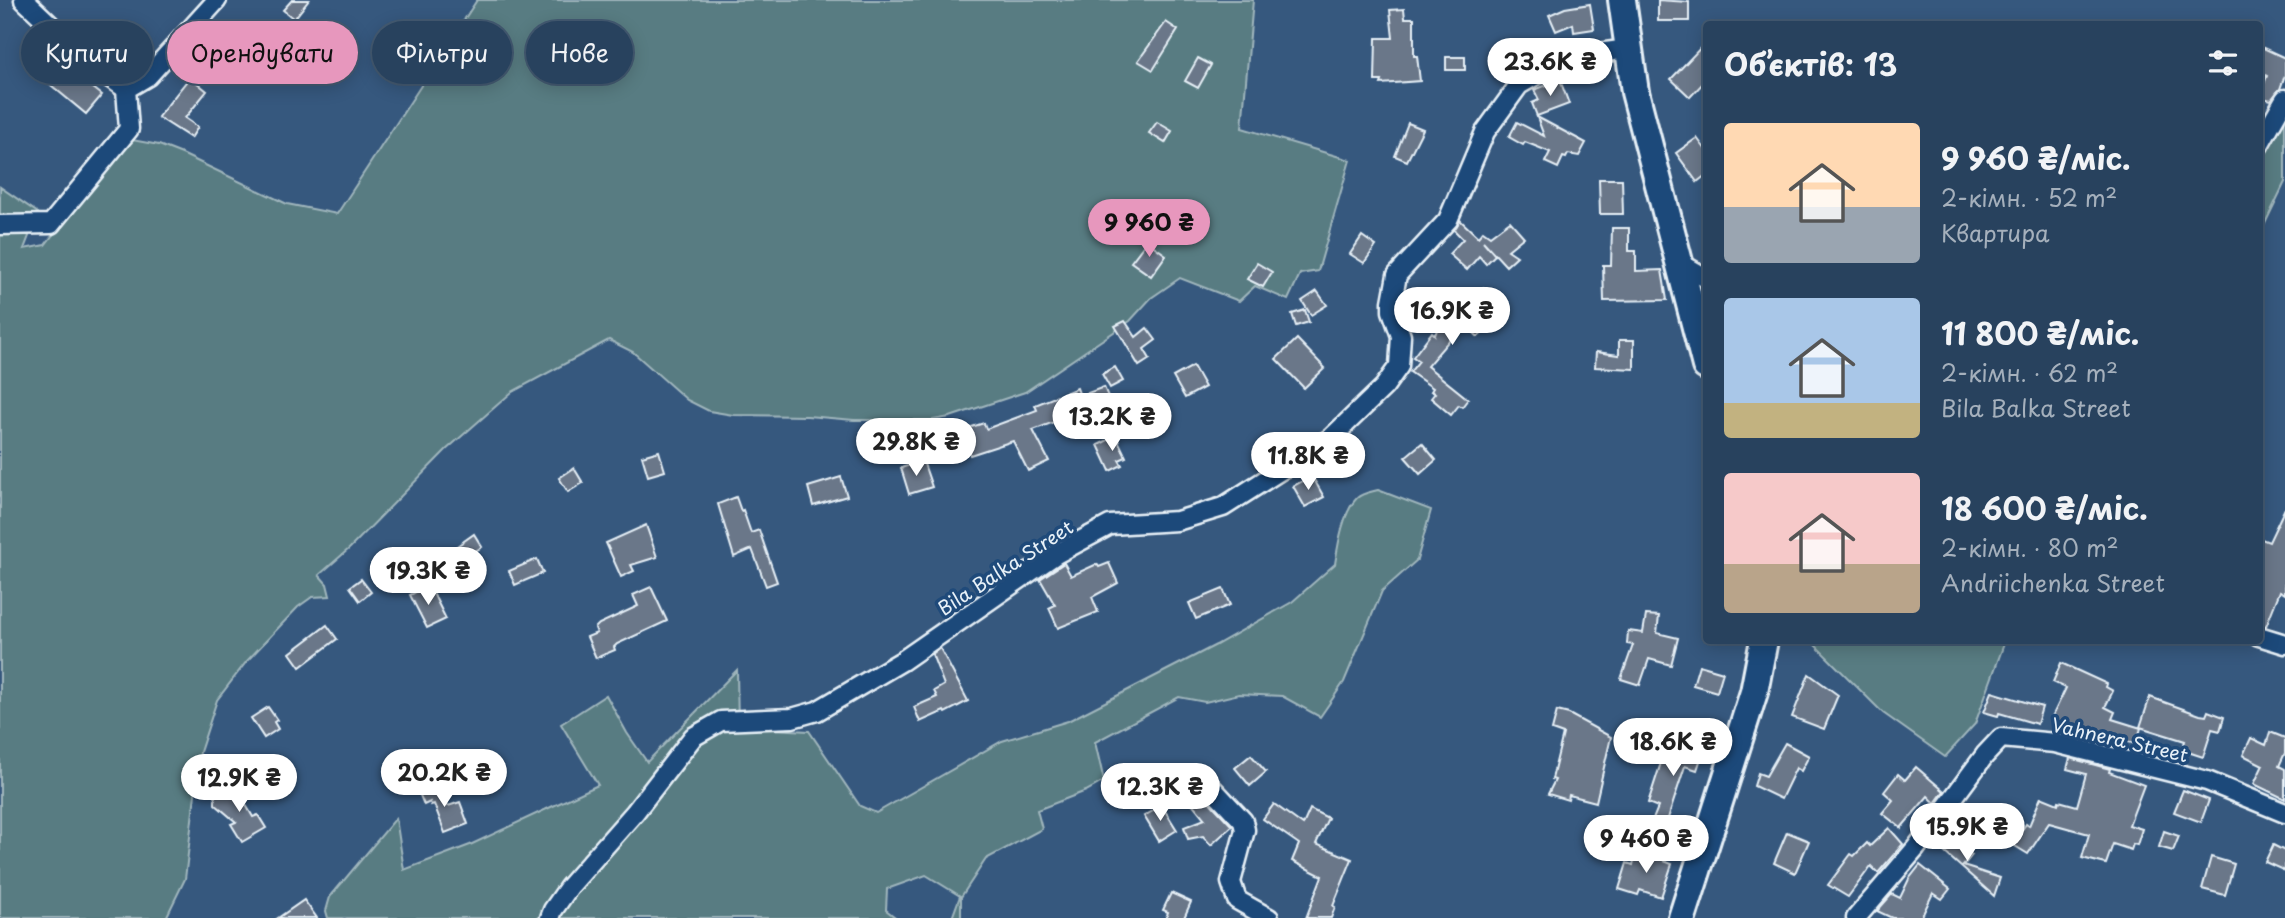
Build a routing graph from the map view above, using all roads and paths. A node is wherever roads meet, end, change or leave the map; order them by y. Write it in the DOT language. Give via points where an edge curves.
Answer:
graph roads {
  1 [pos="24,0"];
  2 [pos="217,0"];
  3 [pos="1622,0"];
  4 [pos="1628,49"];
  5 [pos="126,89"];
  6 [pos="2285,99"];
  7 [pos="2263,138"];
  8 [pos="0,226"];
  9 [pos="1680,263"];
  10 [pos="1703,276"];
  11 [pos="1703,354"];
  12 [pos="2263,637"];
  13 [pos="1763,644"];
  14 [pos="2285,644"];
  15 [pos="1211,787"];
  16 [pos="2285,813"];
  17 [pos="550,918"];
  18 [pos="1269,918"];
  19 [pos="1682,918"];
  20 [pos="1856,918"];
  1 -- 5 [label="street" via="96,68"];
  2 -- 5 [label="street" via="148,76"];
  3 -- 4 [label="street"];
  4 -- 9 [label="street"];
  4 -- 17 [label="street, Bila Balka Street" via="1591,54 1519,85 1485,132 1448,220 1397,275 1392,311 1401,336 1399,366 1384,387 1331,438 1223,507 1177,521 1110,525 1067,548 902,661 817,711 792,718 721,721 693,737 569,887"];
  5 -- 8 [label="street" via="129,129 51,224"];
  6 -- 7 [label="street"];
  9 -- 10 [label="street"];
  9 -- 11 [label="street"];
  12 -- 14 [label="street"];
  13 -- 19 [label="street" via="1754,692"];
  15 -- 18 [label="street" via="1243,821 1245,830 1231,882 1237,900"];
  16 -- 20 [label="street, Vahnera Street" via="2207,781 2055,743 2001,738"];
}
